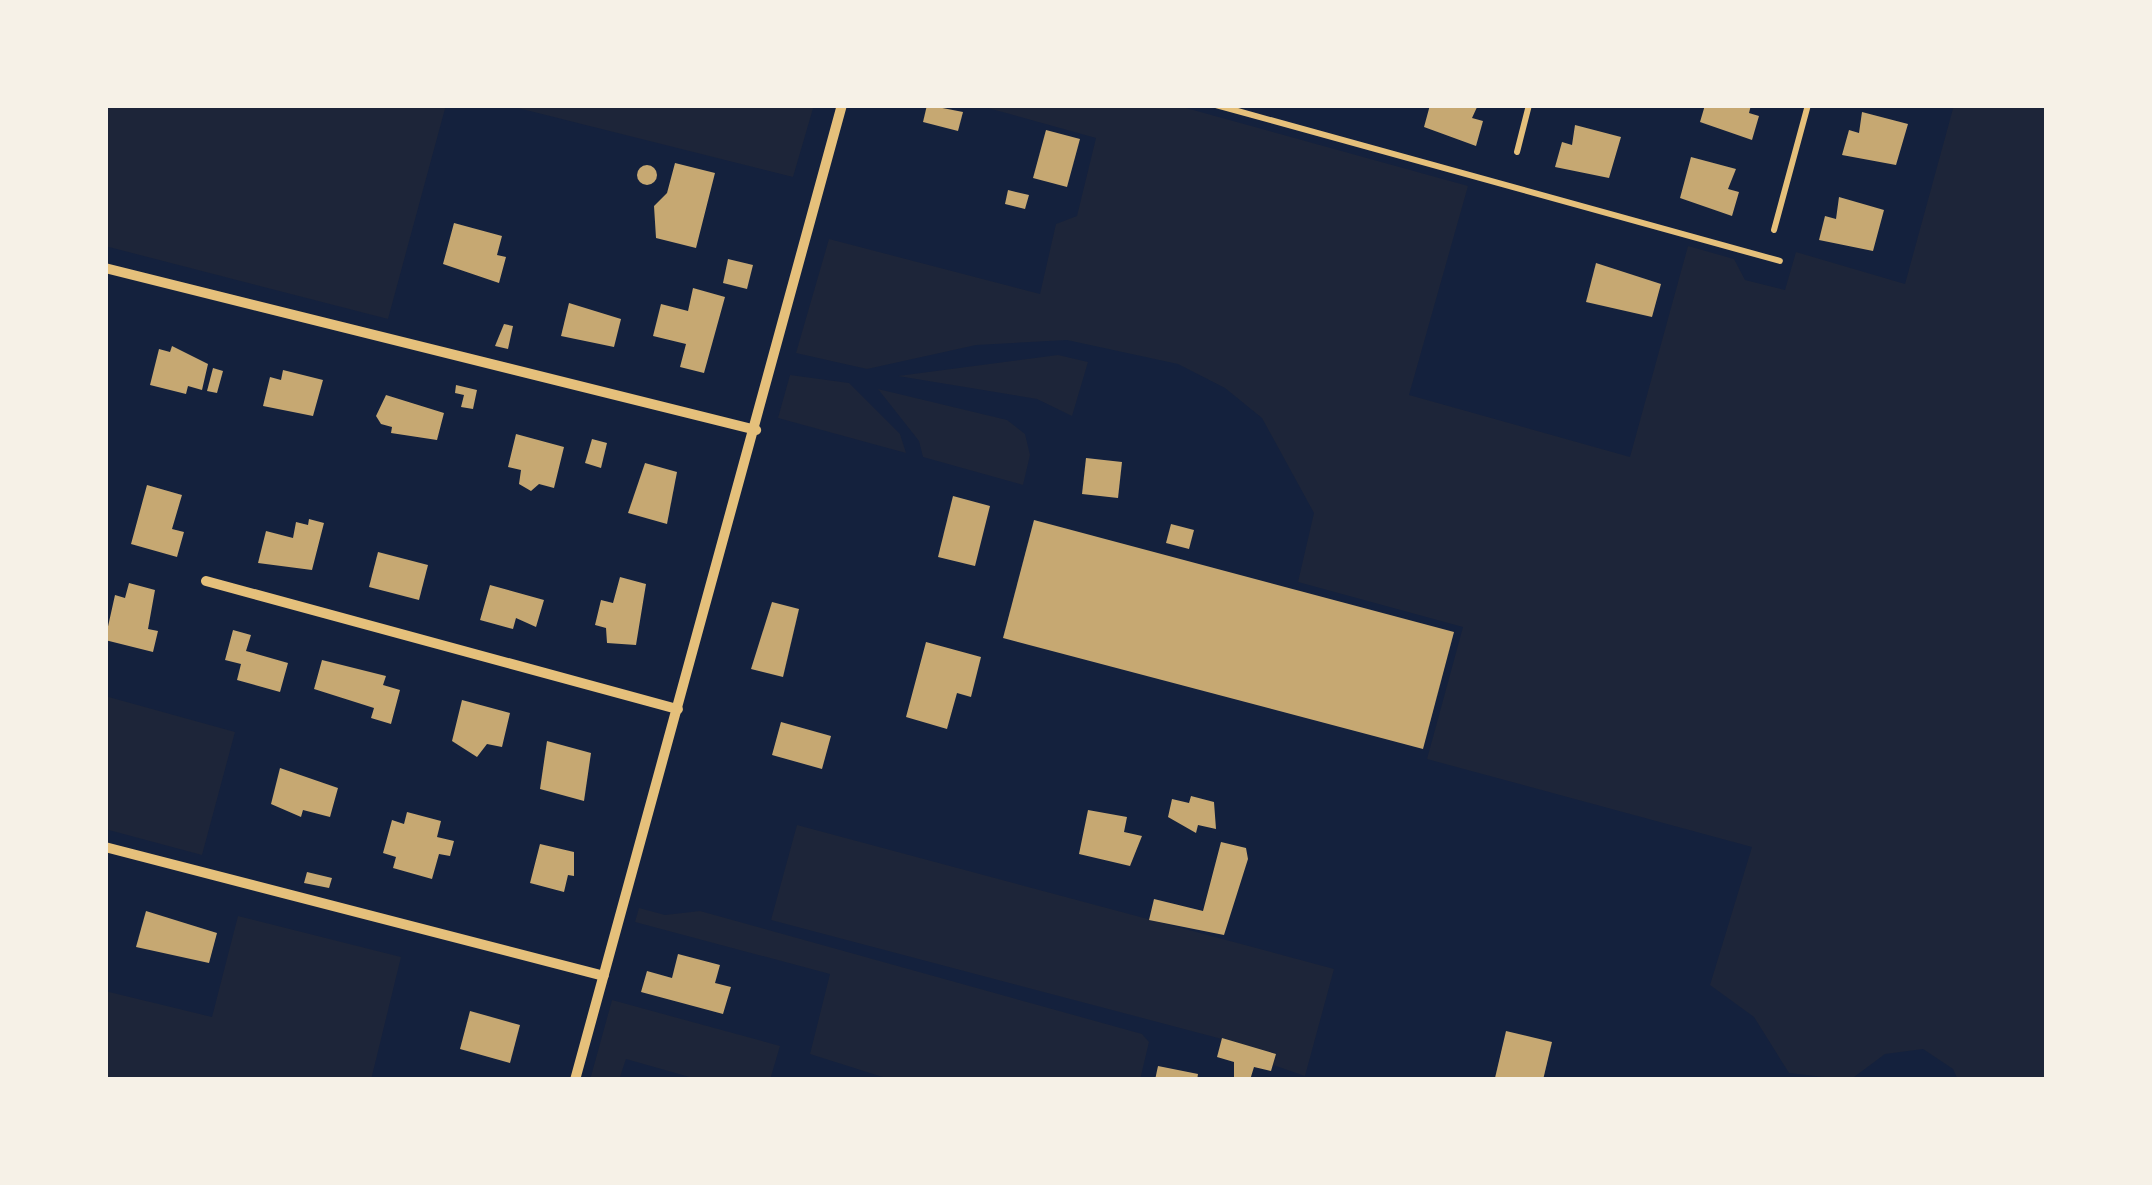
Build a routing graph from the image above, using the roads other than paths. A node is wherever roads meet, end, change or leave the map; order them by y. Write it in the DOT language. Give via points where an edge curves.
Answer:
graph roads {
  1 [pos="842,105"];
  2 [pos="1216,105"];
  3 [pos="1529,105"];
  4 [pos="1808,105"];
  5 [pos="1516,152"];
  6 [pos="1774,230"];
  7 [pos="1780,261"];
  8 [pos="105,268"];
  9 [pos="756,430"];
  10 [pos="206,581"];
  11 [pos="678,709"];
  12 [pos="105,847"];
  13 [pos="604,976"];
  14 [pos="576,1080"];
  1 -- 9 [label="street"];
  2 -- 7 [label="lane"];
  3 -- 5 [label="lane"];
  4 -- 6 [label="lane"];
  8 -- 9 [label="street"];
  9 -- 11 [label="street"];
  10 -- 11 [label="street"];
  11 -- 13 [label="street"];
  12 -- 13 [label="street"];
  13 -- 14 [label="street"];
}
